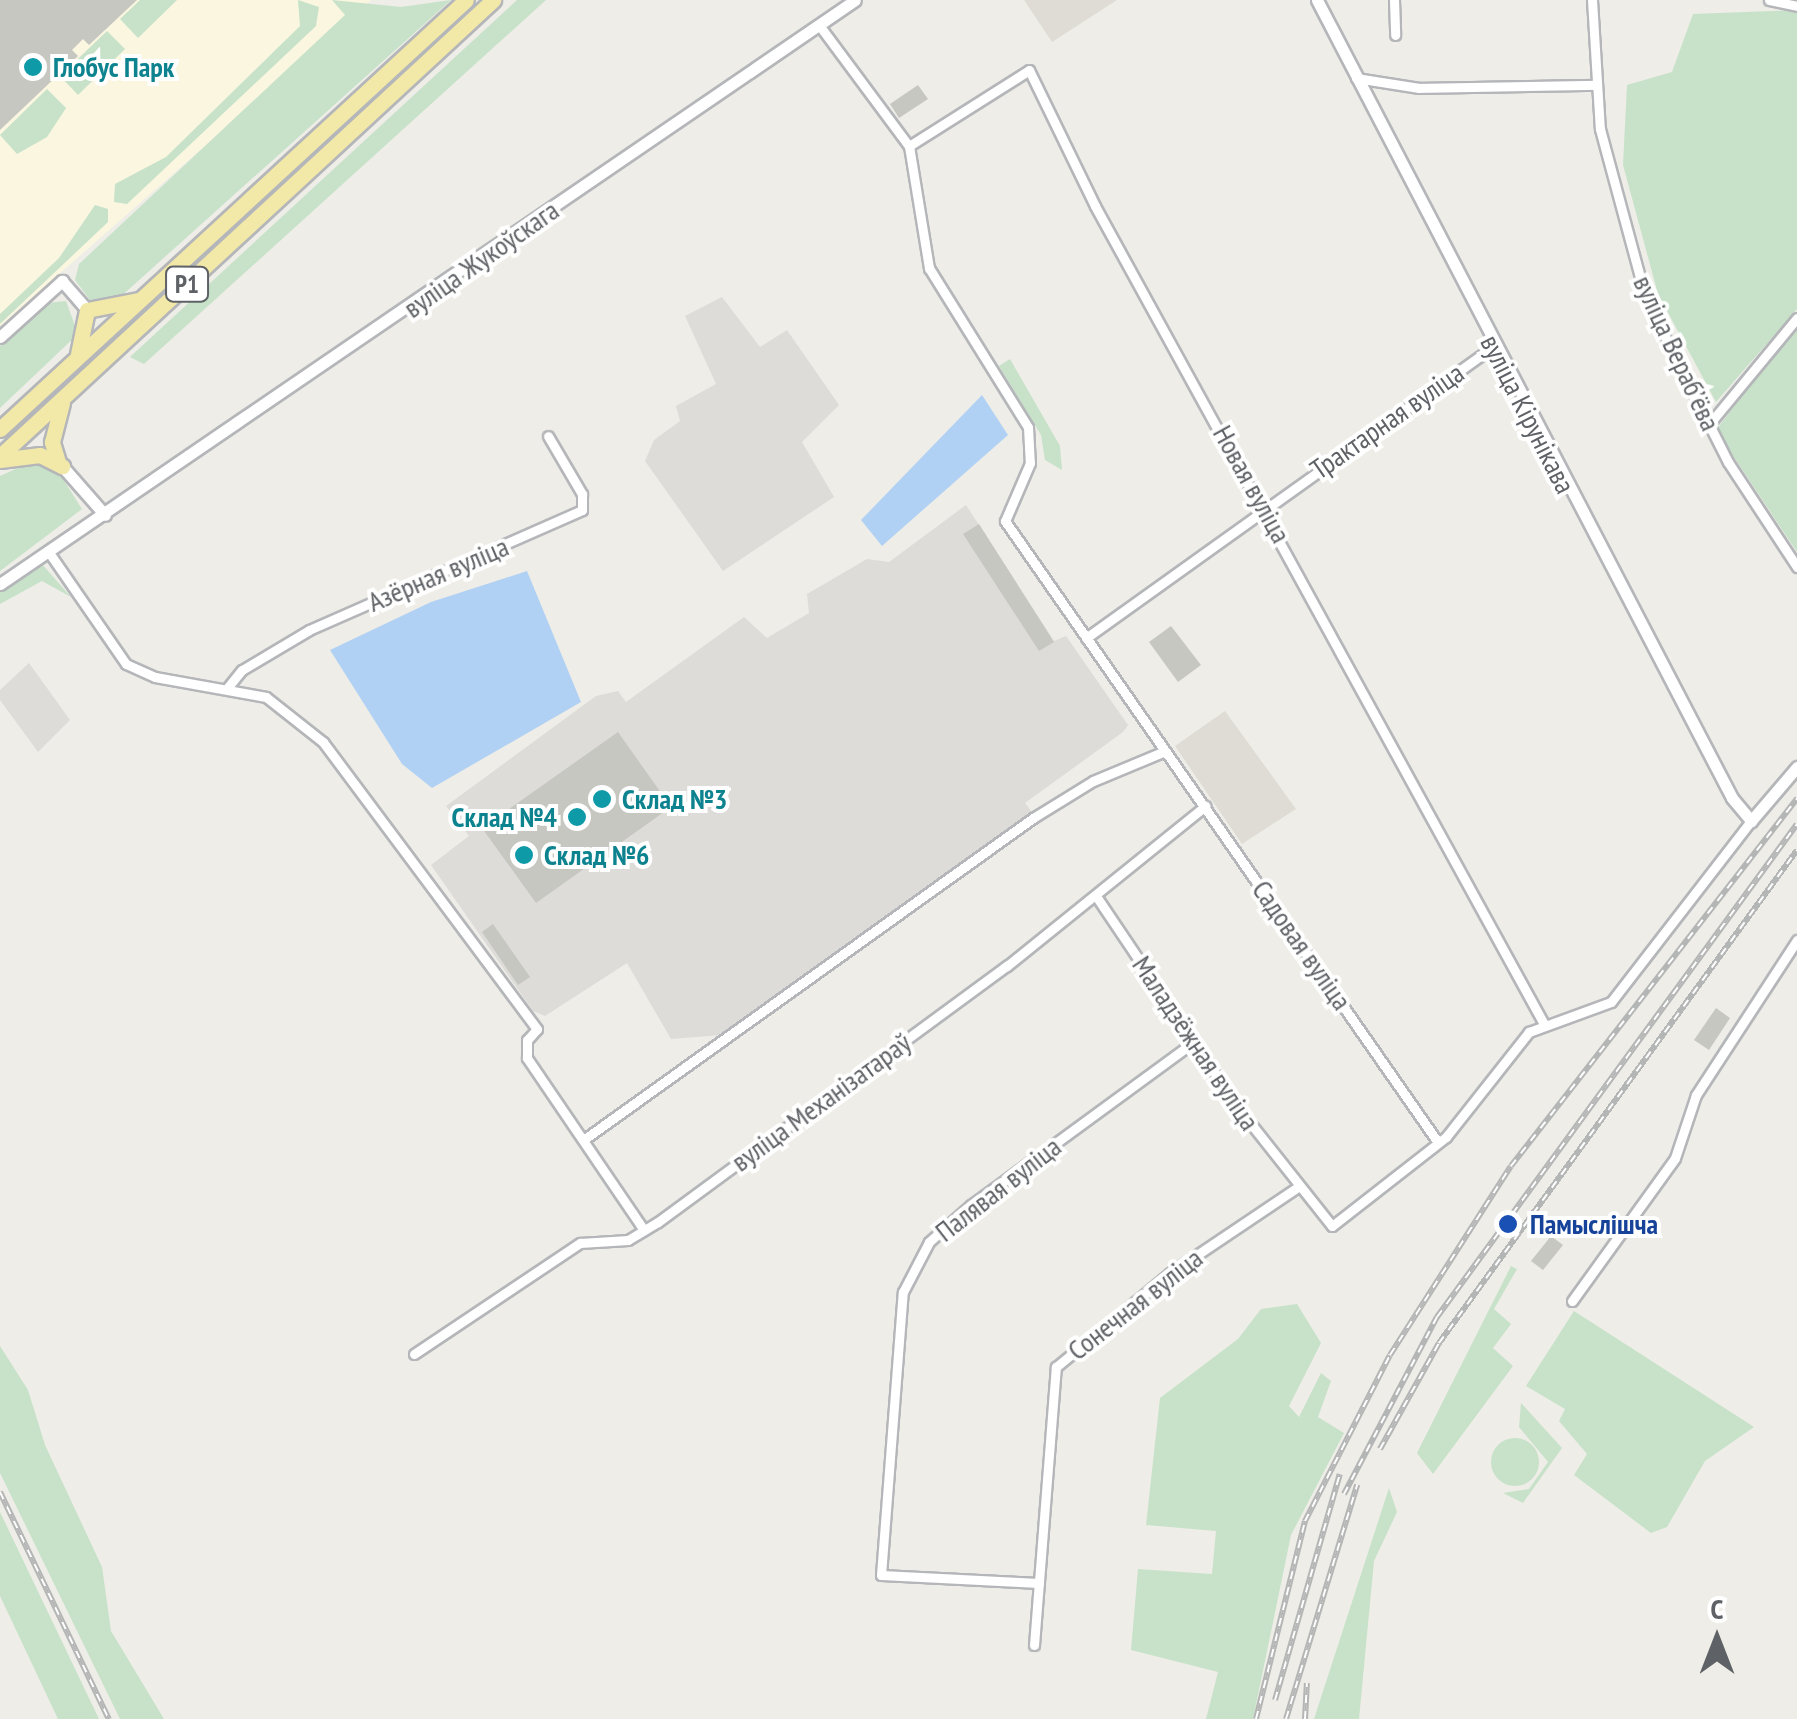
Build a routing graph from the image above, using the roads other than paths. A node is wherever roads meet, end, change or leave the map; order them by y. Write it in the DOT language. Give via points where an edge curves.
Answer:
graph roads {
  1 [pos="466,0"];
  2 [pos="493,0"];
  3 [pos="855,0"];
  4 [pos="1317,0"];
  5 [pos="1394,0"];
  6 [pos="1592,0"];
  7 [pos="1769,0"];
  8 [pos="1797,6"];
  9 [pos="819,25"];
  10 [pos="1395,34"];
  11 [pos="1356,78"];
  12 [pos="1594,85"];
  13 [pos="909,146"];
  14 [pos="142,299"];
  15 [pos="88,310"];
  16 [pos="1797,318"];
  17 [pos="0,337"];
  18 [pos="1494,346"];
  19 [pos="76,359"];
  20 [pos="64,398"];
  21 [pos="1711,422"];
  22 [pos="0,430"];
  23 [pos="548,436"];
  24 [pos="0,458"];
  25 [pos="60,464"];
  26 [pos="1266,506"];
  27 [pos="105,515"];
  28 [pos="48,551"];
  29 [pos="1797,567"];
  30 [pos="0,584"];
  31 [pos="1086,638"];
  32 [pos="228,687"];
  33 [pos="1165,751"];
  34 [pos="1797,767"];
  35 [pos="1205,806"];
  36 [pos="1751,821"];
  37 [pos="1096,896"];
  38 [pos="1797,940"];
  39 [pos="1544,1024"];
  40 [pos="1196,1041"];
  41 [pos="586,1138"];
  42 [pos="1437,1140"];
  43 [pos="1298,1187"];
  44 [pos="644,1230"];
  45 [pos="1572,1300"];
  46 [pos="414,1354"];
  47 [pos="1038,1583"];
  48 [pos="1034,1645"];
  1 -- 14 [label="highway, Р1"];
  2 -- 20 [label="highway, Р1"];
  3 -- 9 [label="street, вуліца Жукоўскага"];
  4 -- 11 [label="street, вуліца Кірунікава"];
  5 -- 10 [label="street"];
  6 -- 12 [label="street, вуліца Верабʼёва"];
  7 -- 8 [label="street"];
  9 -- 13 [label="street"];
  9 -- 27 [label="street, вуліца Жукоўскага"];
  11 -- 12 [label="street" via="1418,88"];
  11 -- 18 [label="street, вуліца Кірунікава"];
  12 -- 21 [label="street, вуліца Верабʼёва" via="1646,298"];
  13 -- 26 [label="street, Новая вуліца" via="1029,70 1095,206"];
  13 -- 31 [label="street, Садовая вуліца" via="929,268 993,368 1032,446 1005,522"];
  14 -- 15 [label="highway"];
  14 -- 19 [label="highway, Р1"];
  15 -- 17 [label="street" via="62,281"];
  15 -- 19 [label="highway"];
  16 -- 21 [label="street"];
  18 -- 26 [label="street, Трактарная вуліца"];
  18 -- 36 [label="street, вуліца Кірунікава"];
  19 -- 22 [label="highway, Р1"];
  20 -- 24 [label="highway, Р1"];
  20 -- 25 [label="highway" via="52,435"];
  21 -- 29 [label="street, вуліца Верабʼёва" via="1728,462"];
  23 -- 32 [label="street, Азёрная вуліца" via="582,494 582,510 309,630 242,670"];
  24 -- 25 [label="highway" via="29,454"];
  25 -- 27 [label="street"];
  26 -- 31 [label="street, Трактарная вуліца"];
  26 -- 39 [label="street, Новая вуліца"];
  27 -- 28 [label="street, вуліца Жукоўскага"];
  28 -- 30 [label="street, вуліца Жукоўскага"];
  28 -- 32 [label="street" via="126,664 154,677"];
  31 -- 33 [label="street, Садовая вуліца"];
  32 -- 41 [label="street" via="286,708 349,772 537,1029 527,1040 527,1058"];
  33 -- 35 [label="street, Садовая вуліца"];
  33 -- 41 [label="street" via="1093,780 1033,818"];
  34 -- 36 [label="street"];
  35 -- 37 [label="street, вуліца Механізатараў"];
  35 -- 42 [label="street, Садовая вуліца"];
  36 -- 39 [label="street" via="1611,1002 1590,1015"];
  37 -- 40 [label="street, Маладзёжная вуліца"];
  37 -- 44 [label="street, вуліца Механізатараў"];
  38 -- 45 [label="street" via="1696,1095 1675,1158"];
  39 -- 42 [label="street"];
  40 -- 43 [label="street, Маладзёжная вуліца"];
  40 -- 47 [label="street, Палявая вуліца" via="971,1205 916,1259 900,1312 882,1575"];
  41 -- 44 [label="street"];
  42 -- 43 [label="street, Маладзёжная вуліца" via="1340,1224 1324,1223"];
  43 -- 47 [label="street, Сонечная вуліца" via="1170,1273 1056,1366"];
  44 -- 46 [label="street, вуліца Механізатараў" via="613,1244 580,1243"];
  47 -- 48 [label="street, Сонечная вуліца"];
}
